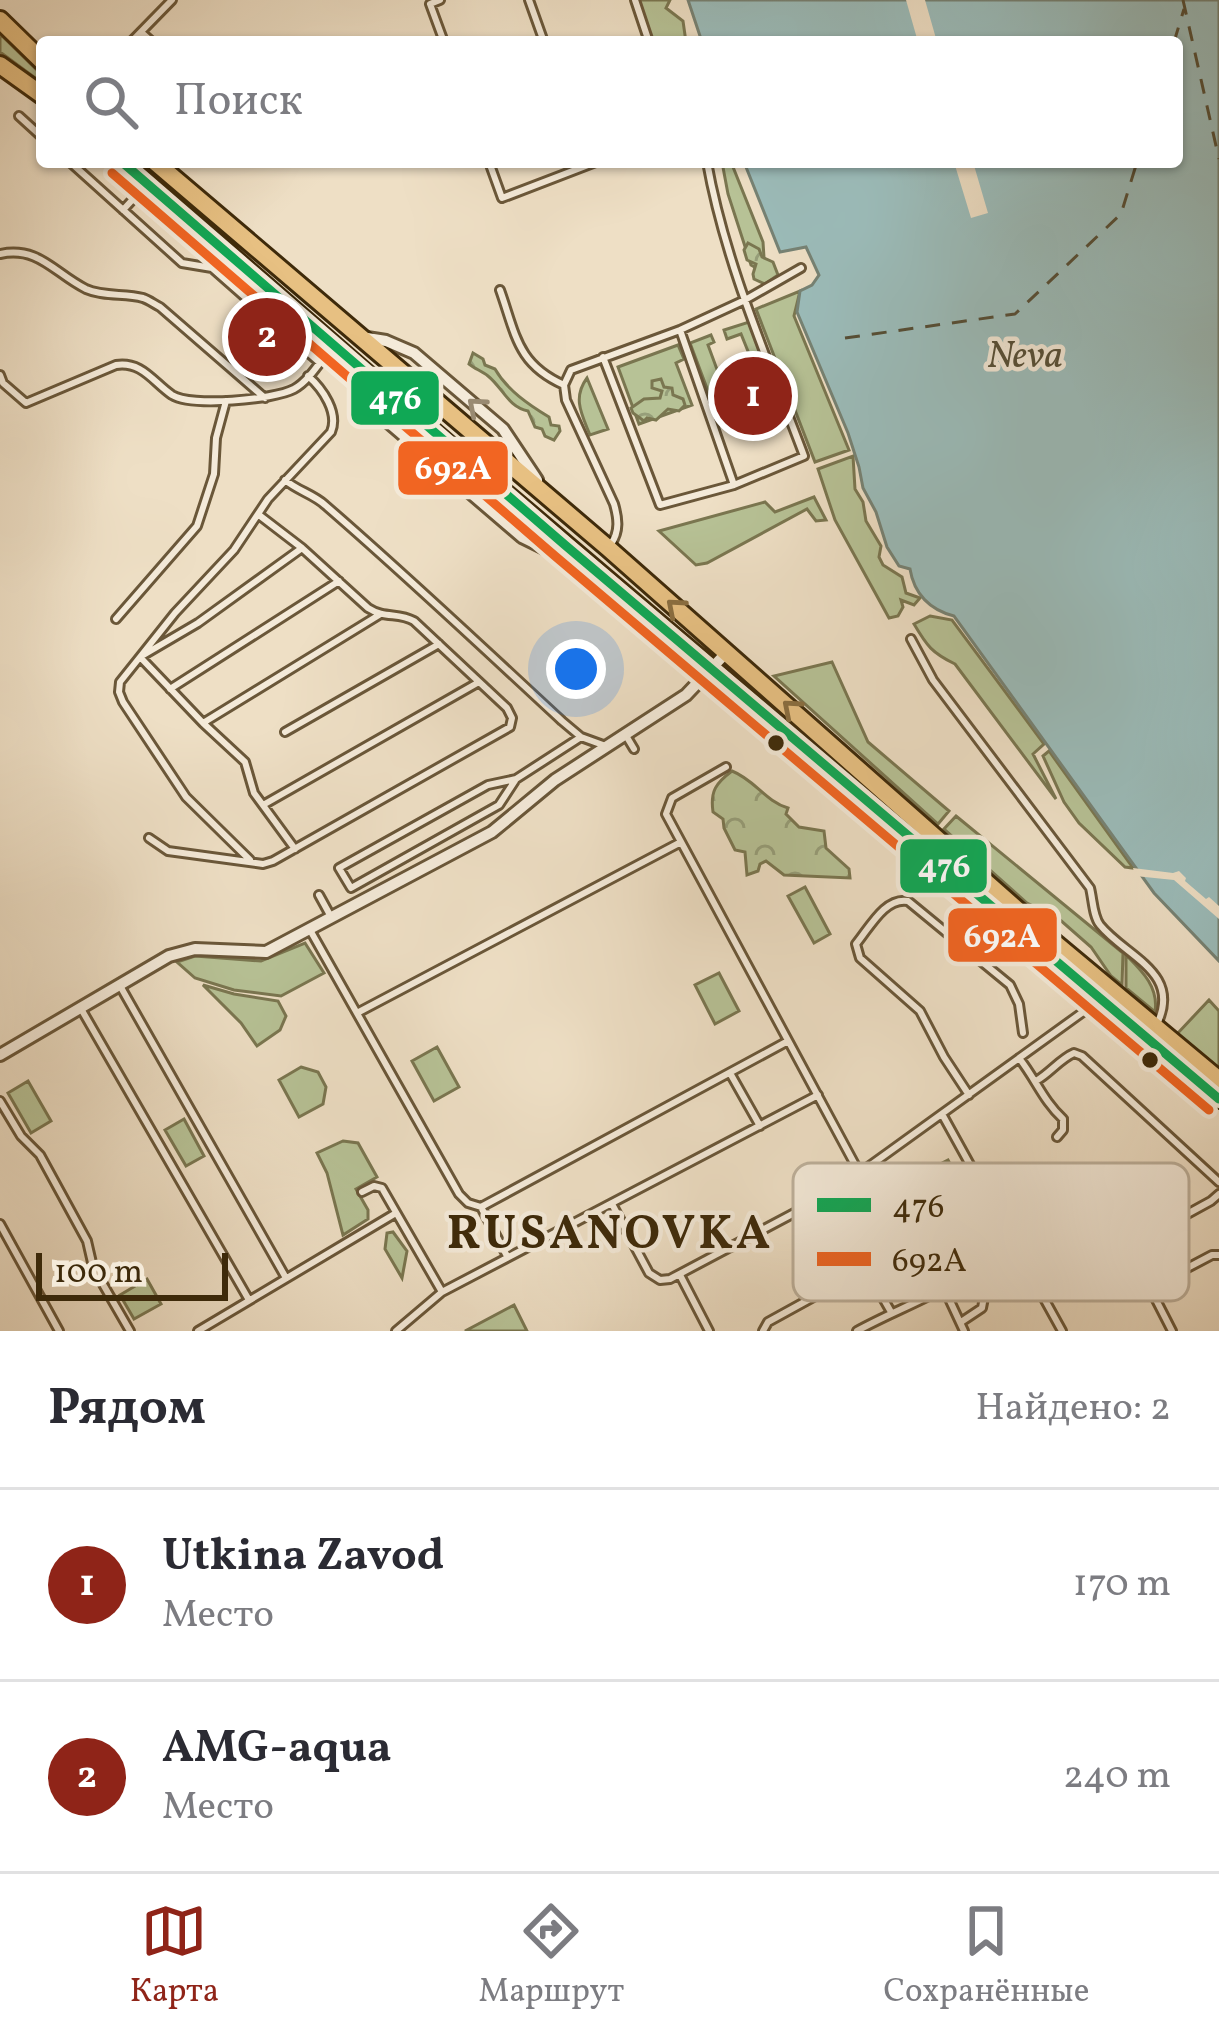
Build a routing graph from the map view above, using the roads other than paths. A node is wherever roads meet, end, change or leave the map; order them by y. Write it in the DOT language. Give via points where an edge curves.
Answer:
graph roads {
  1 [pos="172,0"];
  2 [pos="440,0"];
  3 [pos="530,0"];
  4 [pos="635,0"];
  5 [pos="0,20"];
  6 [pos="142,33"];
  7 [pos="138,36"];
  8 [pos="145,36"];
  9 [pos="442,36"];
  10 [pos="542,36"];
  11 [pos="647,36"];
  12 [pos="36,55"];
  13 [pos="0,65"];
  14 [pos="36,91"];
  15 [pos="19,116"];
  16 [pos="36,131"];
  17 [pos="77,168"];
  18 [pos="129,168"];
  19 [pos="162,168"];
  20 [pos="491,168"];
  21 [pos="578,168"];
  22 [pos="708,168"];
  23 [pos="148,183"];
  24 [pos="123,210"];
  25 [pos="0,254"];
  26 [pos="801,268"];
  27 [pos="500,290"];
  28 [pos="745,300"];
  29 [pos="680,330"];
  30 [pos="362,337"];
  31 [pos="333,346"];
  32 [pos="603,357"];
  33 [pos="320,362"];
  34 [pos="0,375"];
  35 [pos="308,376"];
  36 [pos="564,386"];
  37 [pos="266,398"];
  38 [pos="226,401"];
  39 [pos="470,430"];
  40 [pos="453,449"];
  41 [pos="473,466"];
  42 [pos="285,480"];
  43 [pos="460,483"];
  44 [pos="734,485"];
  45 [pos="548,498"];
  46 [pos="260,515"];
  47 [pos="302,548"];
  48 [pos="608,548"];
  49 [pos="599,574"];
  50 [pos="339,581"];
  51 [pos="380,615"];
  52 [pos="116,619"];
  53 [pos="911,639"];
  54 [pos="439,644"];
  55 [pos="727,652"];
  56 [pos="140,657"];
  57 [pos="712,670"];
  58 [pos="479,682"];
  59 [pos="170,689"];
  60 [pos="202,723"];
  61 [pos="285,732"];
  62 [pos="625,734"];
  63 [pos="581,737"];
  64 [pos="606,747"];
  65 [pos="634,748"];
  66 [pos="726,767"];
  67 [pos="517,779"];
  68 [pos="262,805"];
  69 [pos="149,838"];
  70 [pos="682,842"];
  71 [pos="295,849"];
  72 [pos="252,862"];
  73 [pos="319,895"];
  74 [pos="332,918"];
  75 [pos="310,930"];
  76 [pos="119,984"];
  77 [pos="1098,997"];
  78 [pos="80,1007"];
  79 [pos="357,1013"];
  80 [pos="1155,1027"];
  81 [pos="1023,1034"];
  82 [pos="788,1042"];
  83 [pos="0,1055"];
  84 [pos="1019,1058"];
  85 [pos="730,1073"];
  86 [pos="1219,1080"];
  87 [pos="1036,1081"];
  88 [pos="818,1095"];
  89 [pos="969,1095"];
  90 [pos="1219,1099"];
  91 [pos="0,1101"];
  92 [pos="941,1114"];
  93 [pos="760,1126"];
  94 [pos="1057,1137"];
  95 [pos="854,1163"];
  96 [pos="874,1163"];
  97 [pos="968,1163"];
  98 [pos="1219,1182"];
  99 [pos="362,1192"];
  100 [pos="1219,1193"];
  101 [pos="612,1204"];
  102 [pos="482,1207"];
  103 [pos="1189,1213"];
  104 [pos="396,1214"];
  105 [pos="793,1214"];
  106 [pos="0,1224"];
  107 [pos="1219,1255"];
  108 [pos="507,1256"];
  109 [pos="1189,1267"];
  110 [pos="680,1274"];
  111 [pos="286,1277"];
  112 [pos="442,1292"];
  113 [pos="249,1300"];
  114 [pos="807,1301"];
  115 [pos="885,1301"];
  116 [pos="921,1301"];
  117 [pos="983,1301"];
  118 [pos="1045,1301"];
  119 [pos="1157,1301"];
  120 [pos="891,1312"];
  121 [pos="963,1327"];
  122 [pos="59,1331"];
  123 [pos="130,1331"];
  124 [pos="198,1331"];
  125 [pos="396,1331"];
  126 [pos="709,1331"];
  127 [pos="763,1331"];
  128 [pos="857,1331"];
  129 [pos="1062,1331"];
  130 [pos="1172,1331"];
  1 -- 6 [label="lane"];
  2 -- 9 [label="lane" via="430,4"];
  3 -- 10 [label="lane"];
  4 -- 11 [label="lane"];
  5 -- 12 [label="main road"];
  6 -- 7 [label="lane"];
  6 -- 8 [label="lane"];
  13 -- 14 [label="main road"];
  15 -- 16 [label="lane"];
  17 -- 24 [label="lane"];
  18 -- 23 [label="main road"];
  19 -- 30 [label="main road"];
  20 -- 21 [label="lane" via="502,199"];
  22 -- 28 [label="lane"];
  23 -- 24 [label="lane"];
  23 -- 31 [label="main road"];
  24 -- 33 [label="lane" via="182,263 212,268"];
  25 -- 37 [label="lane" via="35,256 88,290 160,307"];
  26 -- 28 [label="lane"];
  27 -- 36 [label="lane" via="529,363"];
  28 -- 29 [label="lane"];
  28 -- 44 [label="lane" via="804,456"];
  29 -- 32 [label="lane"];
  29 -- 44 [label="lane"];
  30 -- 39 [label="main road"];
  45 -- 30 [label="street, one-way" via="503,429 415,353"];
  31 -- 33 [label="lane"];
  31 -- 40 [label="main road"];
  31 -- 43 [label="street" via="381,416"];
  32 -- 36 [label="lane" via="571,370"];
  32 -- 44 [label="lane" via="660,505"];
  33 -- 35 [label="lane"];
  34 -- 38 [label="lane" via="26,403 128,363 177,399"];
  35 -- 37 [label="lane"];
  35 -- 42 [label="lane" via="334,424"];
  36 -- 48 [label="lane" via="614,504 616,536"];
  37 -- 38 [label="lane"];
  38 -- 52 [label="lane" via="197,526"];
  39 -- 40 [label="lane"];
  39 -- 45 [label="main road"];
  40 -- 41 [label="main road"];
  41 -- 43 [label="lane"];
  41 -- 49 [label="main road"];
  42 -- 46 [label="lane"];
  42 -- 63 [label="lane" via="392,563"];
  43 -- 49 [label="street" via="522,537"];
  45 -- 48 [label="main road"];
  46 -- 47 [label="lane"];
  46 -- 56 [label="lane"];
  47 -- 50 [label="lane"];
  47 -- 56 [label="lane"];
  55 -- 48 [label="main road, one-way"];
  49 -- 57 [label="main road"];
  50 -- 51 [label="lane"];
  50 -- 59 [label="lane"];
  51 -- 54 [label="lane" via="405,616"];
  51 -- 60 [label="lane"];
  53 -- 80 [label="lane" via="933,680 1090,888 1096,922 1154,972 1164,1000"];
  54 -- 58 [label="lane"];
  54 -- 61 [label="lane"];
  55 -- 57 [label="street"];
  80 -- 55 [label="main road, one-way"];
  56 -- 59 [label="lane"];
  56 -- 72 [label="lane" via="120,682 123,702 186,796"];
  57 -- 62 [label="street"];
  57 -- 77 [label="main road"];
  58 -- 68 [label="lane"];
  58 -- 71 [label="lane" via="507,708 511,728"];
  59 -- 60 [label="lane"];
  60 -- 68 [label="lane" via="245,762"];
  62 -- 64 [label="street"];
  62 -- 65 [label="lane"];
  63 -- 64 [label="lane"];
  63 -- 67 [label="lane"];
  64 -- 74 [label="street" via="492,832"];
  66 -- 70 [label="lane" via="671,798 666,814"];
  67 -- 67 [label="lane" via="499,805 351,888 339,868 488,785"];
  68 -- 71 [label="lane"];
  69 -- 72 [label="lane" via="168,851"];
  70 -- 79 [label="lane"];
  70 -- 82 [label="lane"];
  71 -- 72 [label="lane"];
  73 -- 74 [label="lane"];
  74 -- 75 [label="street"];
  75 -- 76 [label="street" via="266,952 183,950"];
  75 -- 79 [label="lane"];
  76 -- 78 [label="street"];
  76 -- 111 [label="lane"];
  77 -- 84 [label="lane"];
  77 -- 90 [label="main road"];
  78 -- 83 [label="street"];
  78 -- 113 [label="lane"];
  79 -- 102 [label="lane" via="459,1194"];
  80 -- 86 [label="main road"];
  81 -- 89 [label="lane" via="1010,986 908,901 890,903 856,952 920,1010"];
  82 -- 85 [label="lane"];
  82 -- 88 [label="lane"];
  84 -- 87 [label="lane"];
  84 -- 89 [label="lane"];
  85 -- 93 [label="lane"];
  85 -- 102 [label="lane"];
  87 -- 94 [label="lane" via="1063,1119"];
  87 -- 98 [label="lane" via="1065,1057 1082,1056"];
  88 -- 93 [label="lane"];
  88 -- 95 [label="lane"];
  89 -- 92 [label="lane"];
  91 -- 123 [label="lane" via="40,1155"];
  92 -- 96 [label="lane"];
  92 -- 97 [label="lane"];
  93 -- 101 [label="lane"];
  99 -- 104 [label="lane" via="378,1185"];
  100 -- 103 [label="lane"];
  101 -- 108 [label="lane"];
  101 -- 110 [label="lane" via="649,1274"];
  102 -- 108 [label="lane"];
  104 -- 111 [label="lane"];
  104 -- 112 [label="lane"];
  105 -- 110 [label="lane"];
  106 -- 122 [label="lane"];
  107 -- 109 [label="lane"];
  108 -- 112 [label="lane"];
  110 -- 126 [label="lane"];
  111 -- 113 [label="lane"];
  112 -- 125 [label="lane"];
  113 -- 124 [label="lane"];
  114 -- 127 [label="lane"];
  115 -- 120 [label="lane"];
  116 -- 120 [label="lane"];
  117 -- 121 [label="lane"];
  118 -- 129 [label="lane"];
  119 -- 130 [label="lane"];
  120 -- 128 [label="lane"];
}
